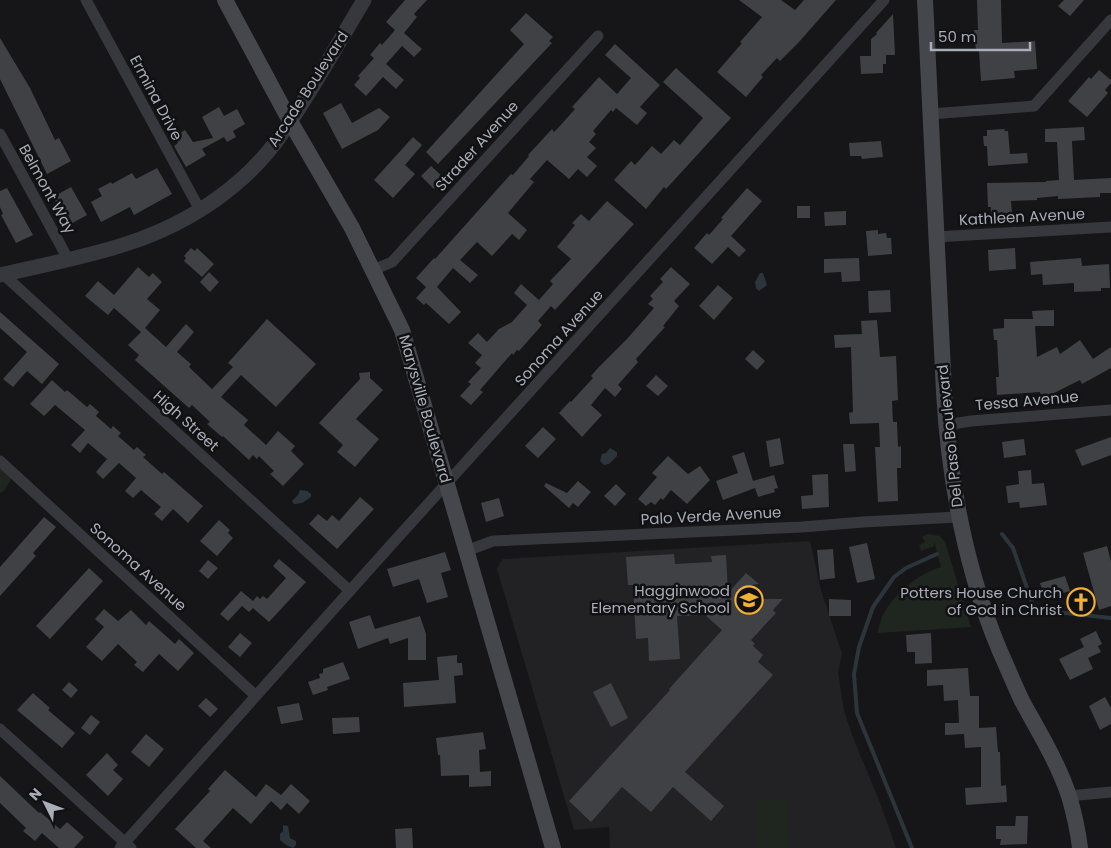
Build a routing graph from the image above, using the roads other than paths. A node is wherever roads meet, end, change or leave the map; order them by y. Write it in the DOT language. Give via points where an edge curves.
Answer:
graph roads {
  1 [pos="86,0"];
  2 [pos="225,0"];
  3 [pos="364,0"];
  4 [pos="884,0"];
  5 [pos="925,0"];
  6 [pos="1111,20"];
  7 [pos="598,36"];
  8 [pos="930,114"];
  9 [pos="290,121"];
  10 [pos="0,134"];
  11 [pos="200,210"];
  12 [pos="1111,228"];
  13 [pos="936,237"];
  14 [pos="68,259"];
  15 [pos="373,270"];
  16 [pos="1,275"];
  17 [pos="1111,410"];
  18 [pos="946,425"];
  19 [pos="0,461"];
  20 [pos="447,484"];
  21 [pos="958,517"];
  22 [pos="466,552"];
  23 [pos="350,591"];
  24 [pos="256,696"];
  25 [pos="0,729"];
  26 [pos="1111,792"];
  27 [pos="1069,796"];
  28 [pos="125,846"];
  29 [pos="553,848"];
  30 [pos="1080,848"];
  1 -- 11 [label="street, Ermina Drive"];
  2 -- 9 [label="main road, Marysville Boulevard"];
  3 -- 9 [label="street, Arcade Boulevard"];
  4 -- 20 [label="street, Sonoma Avenue"];
  5 -- 8 [label="main road, Del Paso Boulevard"];
  6 -- 8 [label="street" via="1034,106"];
  7 -- 15 [label="street, Strader Avenue" via="392,262"];
  8 -- 13 [label="main road, Del Paso Boulevard"];
  9 -- 11 [label="street, Arcade Boulevard" via="243,178"];
  9 -- 15 [label="main road, Marysville Boulevard"];
  10 -- 14 [label="street, Belmont Way"];
  11 -- 14 [label="street, Arcade Boulevard" via="158,233"];
  12 -- 13 [label="street, Kathleen Avenue"];
  13 -- 18 [label="main road, Del Paso Boulevard"];
  14 -- 16 [label="street, Arcade Boulevard"];
  15 -- 20 [label="main road, Marysville Boulevard" via="402,330"];
  16 -- 23 [label="street, High Street"];
  17 -- 18 [label="street, Tessa Avenue"];
  18 -- 21 [label="main road, Del Paso Boulevard"];
  19 -- 24 [label="street, Sonoma Avenue"];
  20 -- 22 [label="main road, Marysville Boulevard"];
  20 -- 23 [label="street, Sonoma Avenue"];
  21 -- 22 [label="street, Palo Verde Avenue" via="493,541"];
  21 -- 27 [label="main road, Del Paso Boulevard" via="990,626 1014,685 1054,760"];
  22 -- 29 [label="main road, Marysville Boulevard"];
  23 -- 24 [label="street, Sonoma Avenue"];
  24 -- 28 [label="street, Sonoma Avenue"];
  25 -- 28 [label="street"];
  26 -- 27 [label="street"];
  27 -- 30 [label="main road, Del Paso Boulevard"];
}
